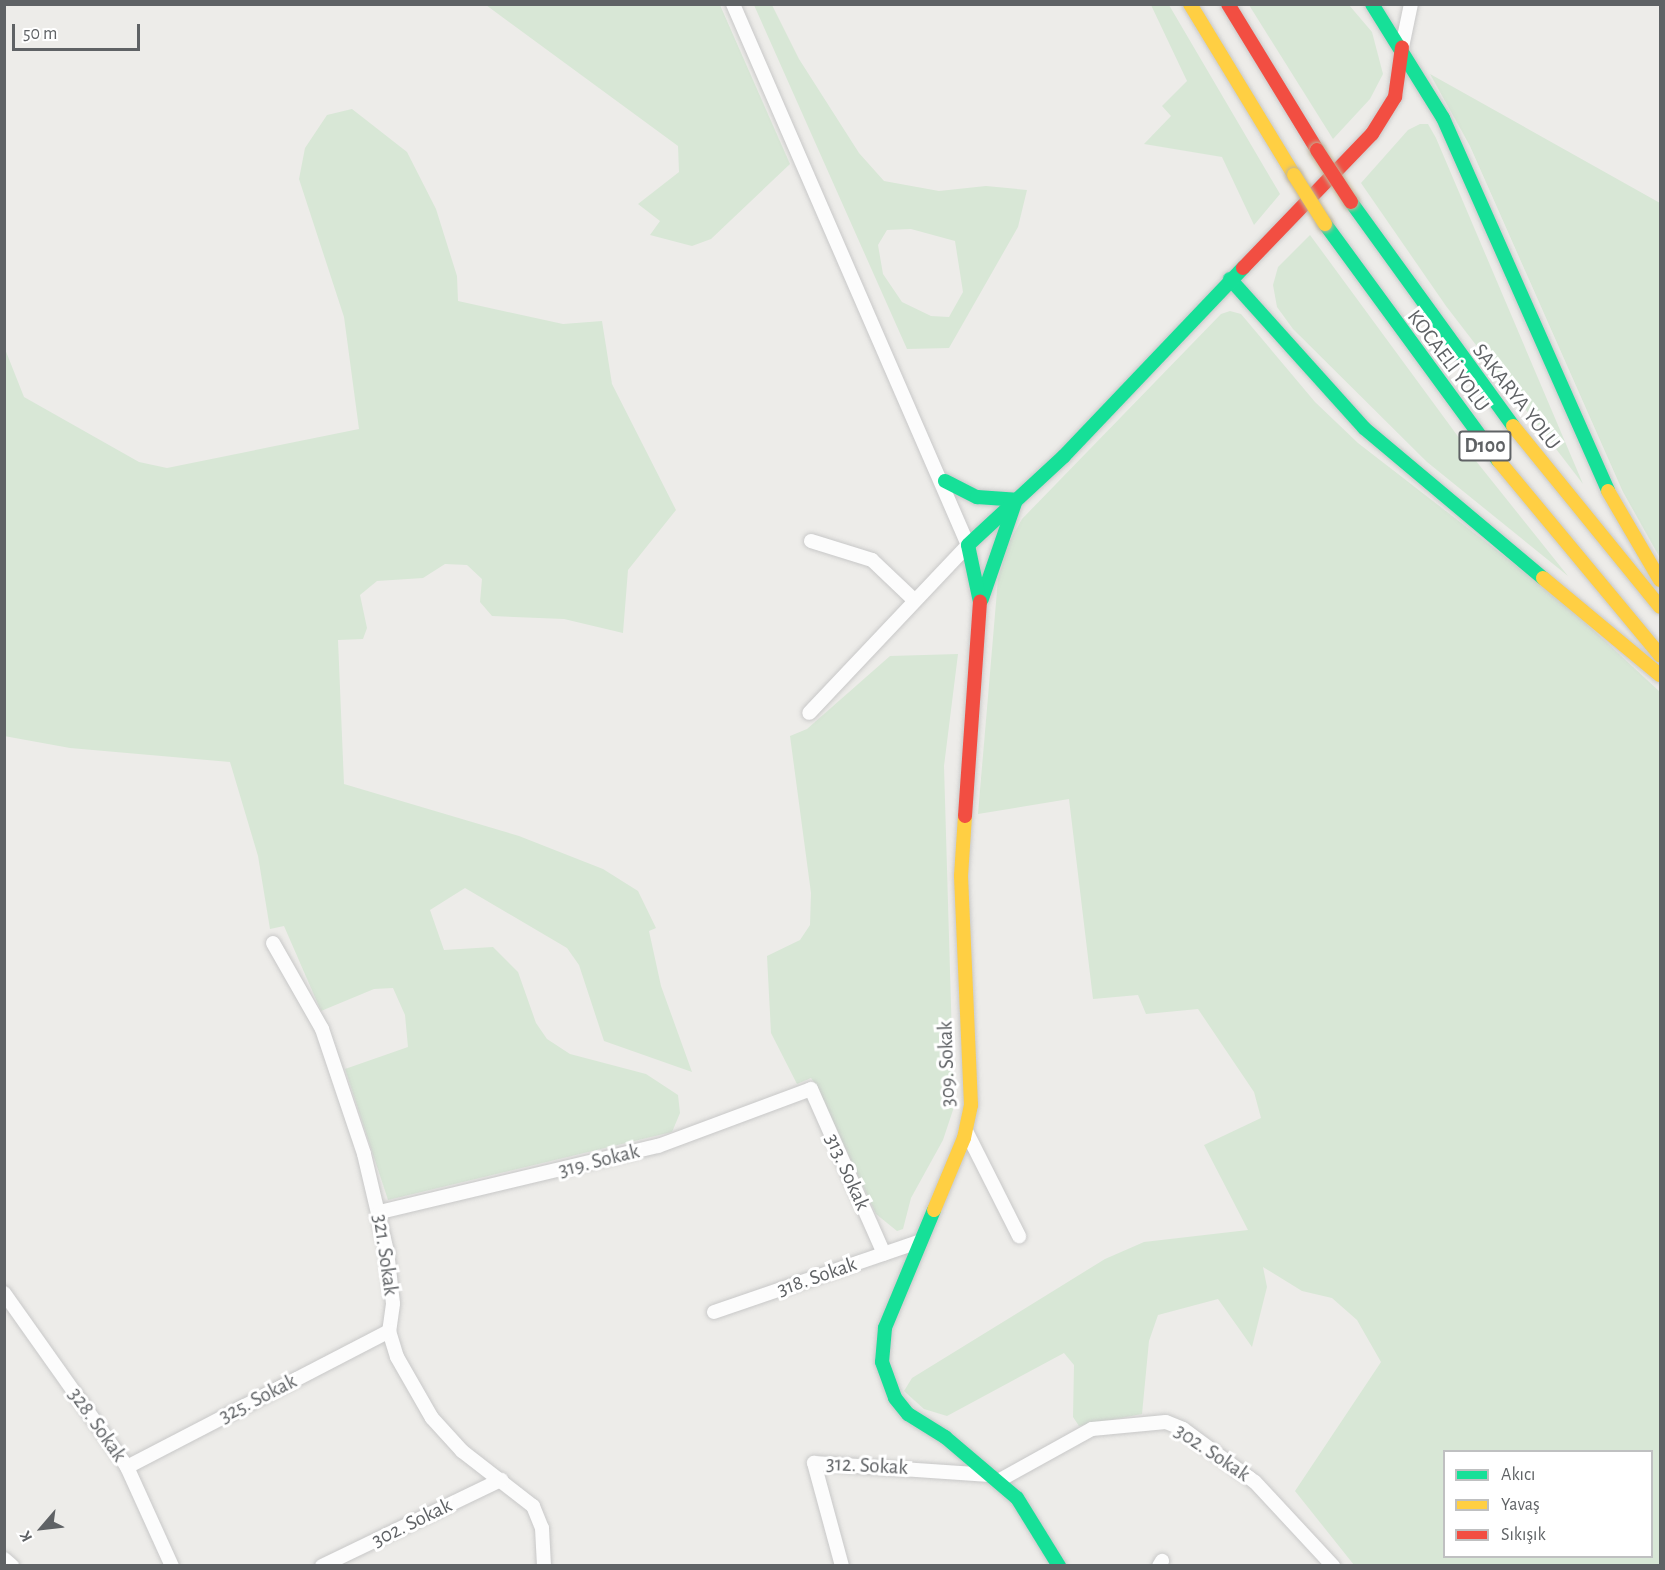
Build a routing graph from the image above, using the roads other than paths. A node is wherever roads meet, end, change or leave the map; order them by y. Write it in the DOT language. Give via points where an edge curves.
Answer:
graph roads {
  1 [pos="734,4"];
  2 [pos="1190,4"];
  3 [pos="1228,4"];
  4 [pos="1372,4"];
  5 [pos="1411,4"];
  6 [pos="1402,47"];
  7 [pos="1230,279"];
  8 [pos="945,482"];
  9 [pos="1016,500"];
  10 [pos="811,541"];
  11 [pos="968,545"];
  12 [pos="1660,579"];
  13 [pos="915,601"];
  14 [pos="980,604"];
  15 [pos="1660,607"];
  16 [pos="1660,655"];
  17 [pos="1660,675"];
  18 [pos="809,713"];
  19 [pos="273,943"];
  20 [pos="811,1089"];
  21 [pos="966,1131"];
  22 [pos="380,1212"];
  23 [pos="1019,1236"];
  24 [pos="919,1242"];
  25 [pos="884,1254"];
  26 [pos="4,1293"];
  27 [pos="714,1312"];
  28 [pos="389,1331"];
  29 [pos="127,1467"];
  30 [pos="994,1478"];
  31 [pos="501,1480"];
  32 [pos="4,1559"];
  33 [pos="12,1566"];
  34 [pos="172,1566"];
  35 [pos="322,1566"];
  36 [pos="544,1566"];
  37 [pos="842,1566"];
  38 [pos="1059,1566"];
  39 [pos="1333,1566"];
  1 -- 8 [label="street"];
  2 -- 16 [label="main road, KOCAELİ YOLU / D100, bridge" via="1325,224 1489,450"];
  3 -- 15 [label="main road, SAKARYA YOLU / D100, bridge" via="1351,202 1512,426"];
  4 -- 6 [label="main road"];
  5 -- 6 [label="street"];
  6 -- 7 [label="main road" via="1386,116"];
  6 -- 12 [label="main road" via="1471,176 1593,466"];
  7 -- 9 [label="main road"];
  7 -- 17 [label="main road" via="1364,428"];
  8 -- 9 [label="main road" via="977,497"];
  8 -- 11 [label="street"];
  9 -- 11 [label="main road"];
  9 -- 14 [label="main road"];
  10 -- 13 [label="street" via="872,560"];
  11 -- 13 [label="street"];
  11 -- 14 [label="main road, 309. Sokak"];
  13 -- 18 [label="street"];
  14 -- 21 [label="main road, 309. Sokak" via="961,876 971,1086"];
  19 -- 22 [label="street, 321. Sokak" via="322,1029"];
  20 -- 22 [label="street, 319. Sokak" via="658,1146"];
  20 -- 25 [label="street, 313. Sokak"];
  21 -- 23 [label="street"];
  21 -- 24 [label="main road, 309. Sokak"];
  22 -- 28 [label="street, 321. Sokak" via="392,1283"];
  24 -- 25 [label="street, 318. Sokak"];
  24 -- 30 [label="main road, 309. Sokak" via="885,1328 886,1379 908,1414"];
  25 -- 27 [label="street, 318. Sokak"];
  26 -- 29 [label="street, 328. Sokak"];
  28 -- 29 [label="street, 325. Sokak"];
  28 -- 31 [label="street, 321. Sokak" via="397,1357 432,1418 469,1456"];
  29 -- 34 [label="street, 328. Sokak"];
  30 -- 37 [label="street, 312. Sokak" via="814,1463 823,1510"];
  30 -- 38 [label="main road, 309. Sokak" via="1035,1518"];
  30 -- 39 [label="street, 302. Sokak" via="1092,1429 1166,1422 1183,1429 1255,1482"];
  31 -- 35 [label="street, 302. Sokak"];
  31 -- 36 [label="street, 321. Sokak" via="523,1495 540,1518"];
  32 -- 33 [label="street"];
}
